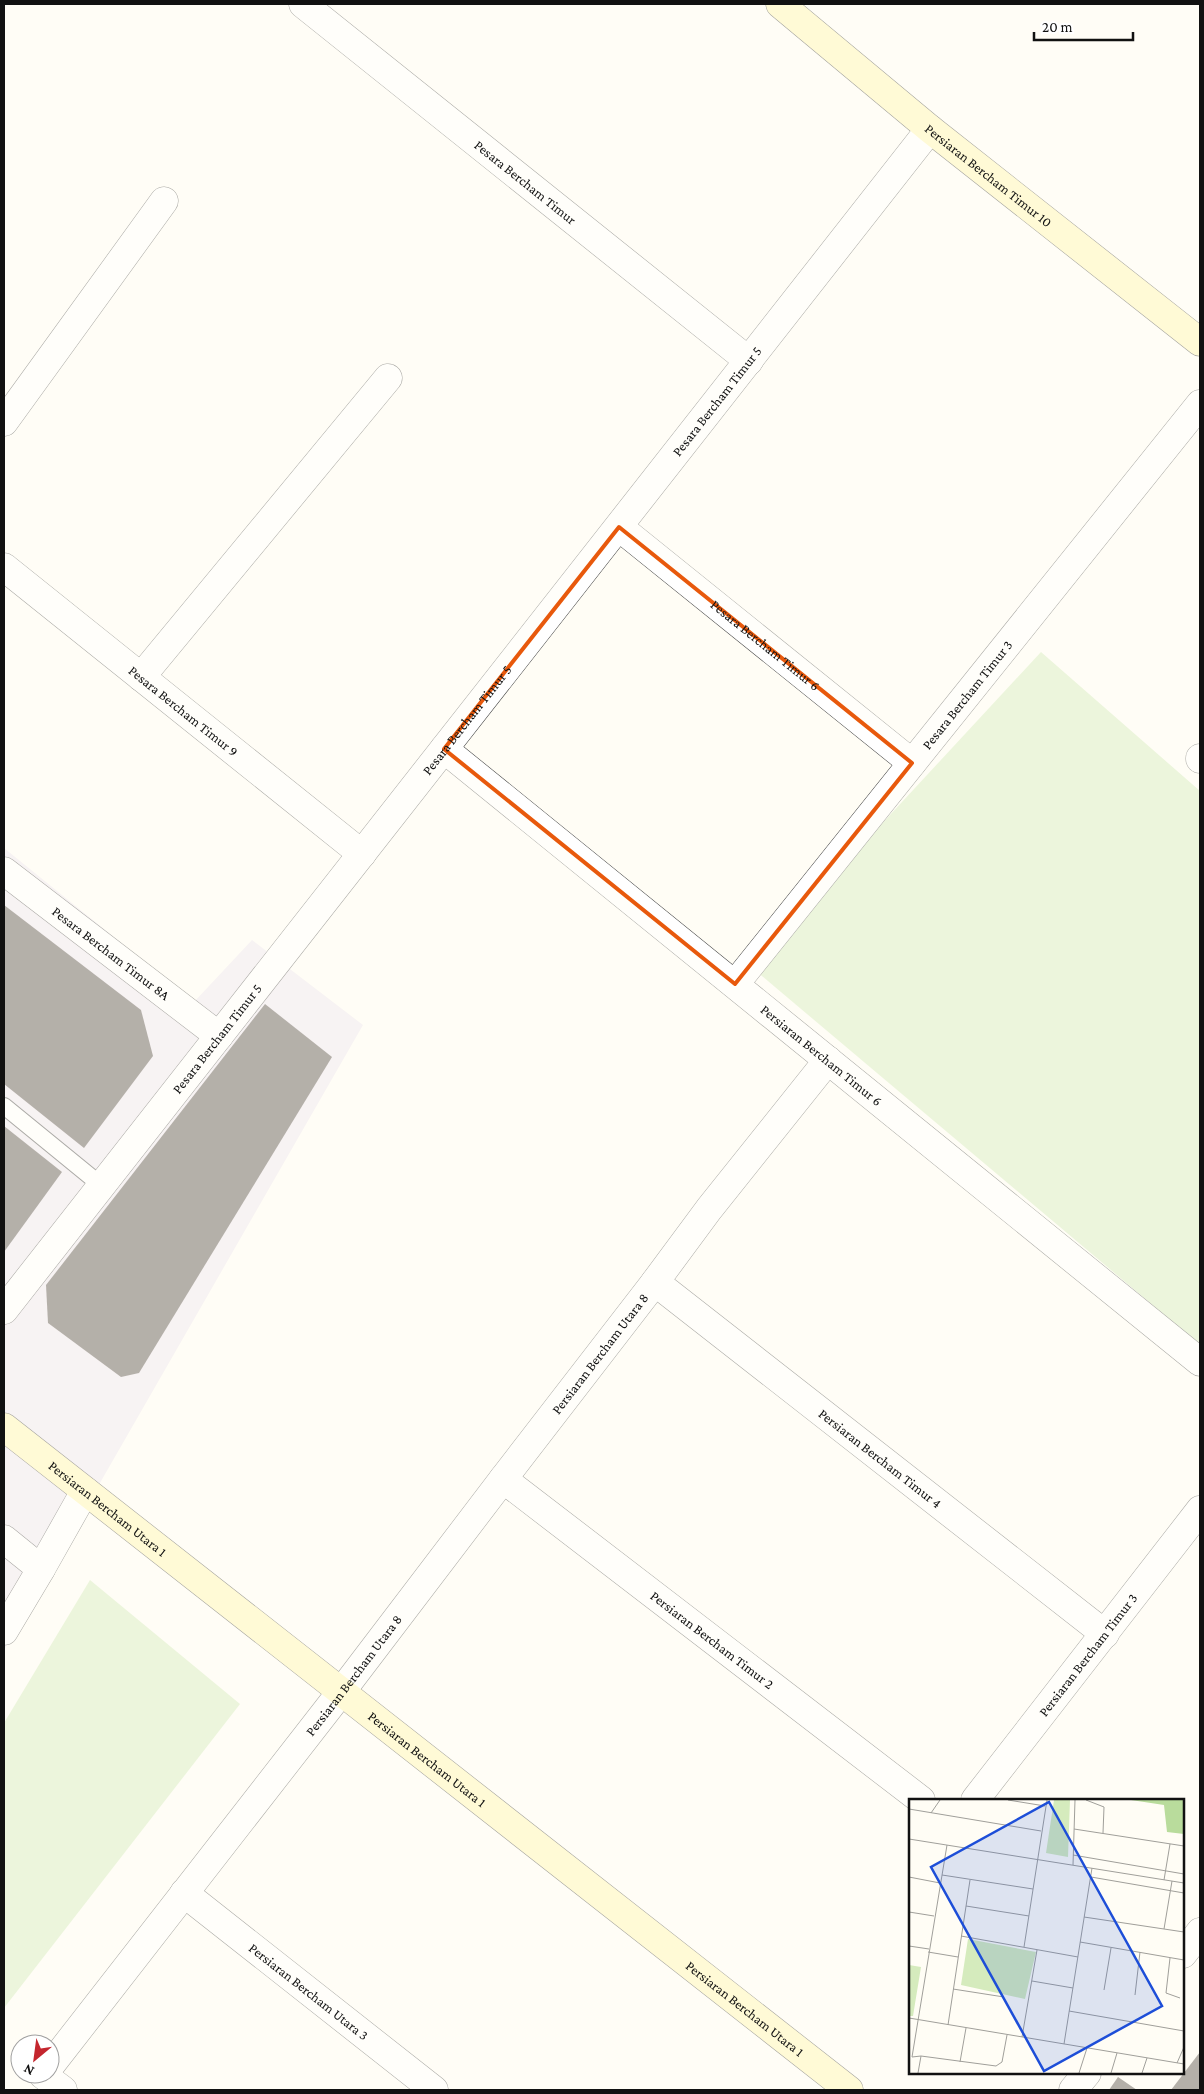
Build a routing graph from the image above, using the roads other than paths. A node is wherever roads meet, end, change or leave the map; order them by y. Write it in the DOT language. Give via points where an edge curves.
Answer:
graph roads {
  1 [pos="303,4"];
  2 [pos="780,4"];
  3 [pos="930,129"];
  4 [pos="164,201"];
  5 [pos="1200,342"];
  6 [pos="749,360"];
  7 [pos="388,378"];
  8 [pos="1200,404"];
  9 [pos="4,422"];
  10 [pos="619,527"];
  11 [pos="4,568"];
  12 [pos="141,677"];
  13 [pos="444,749"];
  14 [pos="912,764"];
  15 [pos="362,854"];
  16 [pos="4,871"];
  17 [pos="735,984"];
  18 [pos="219,1036"];
  19 [pos="828,1060"];
  20 [pos="4,1106"];
  21 [pos="102,1186"];
  22 [pos="655,1282"];
  23 [pos="4,1310"];
  24 [pos="1200,1362"];
  25 [pos="4,1427"];
  26 [pos="503,1479"];
  27 [pos="85,1491"];
  28 [pos="1200,1510"];
  29 [pos="4,1539"];
  30 [pos="42,1569"];
  31 [pos="4,1631"];
  32 [pos="1105,1634"];
  33 [pos="341,1692"];
  34 [pos="921,1799"];
  35 [pos="976,1799"];
  36 [pos="184,1893"];
  37 [pos="1200,1932"];
  38 [pos="1184,1953"];
  39 [pos="60,2053"];
  40 [pos="1087,2074"];
  41 [pos="434,2090"];
  42 [pos="849,2090"];
  43 [pos="1074,2090"];
  1 -- 6 [label="street, Pesara Bercham Timur"];
  2 -- 3 [label="street, Persiaran Bercham Timur 10"];
  3 -- 5 [label="street, Persiaran Bercham Timur 10"];
  3 -- 6 [label="street, Pesara Bercham Timur 5"];
  4 -- 9 [label="street"];
  6 -- 10 [label="street, Pesara Bercham Timur 5"];
  7 -- 12 [label="street"];
  8 -- 14 [label="street, Pesara Bercham Timur 3"];
  10 -- 13 [label="street, Pesara Bercham Timur 5"];
  10 -- 14 [label="street, Pesara Bercham Timur 6"];
  11 -- 12 [label="street, Pesara Bercham Timur 9"];
  12 -- 15 [label="street, Pesara Bercham Timur 9"];
  13 -- 15 [label="street, Pesara Bercham Timur 5"];
  13 -- 17 [label="street, Persiaran Bercham Timur 6"];
  14 -- 17 [label="street, Pesara Bercham Timur 3"];
  15 -- 18 [label="street, Pesara Bercham Timur 5"];
  16 -- 18 [label="street, Pesara Bercham Timur 8A"];
  17 -- 19 [label="street, Persiaran Bercham Timur 6"];
  18 -- 21 [label="street, Pesara Bercham Timur 5"];
  19 -- 22 [label="street, Persiaran Bercham Utara 8"];
  19 -- 24 [label="street, Persiaran Bercham Timur 6"];
  20 -- 21 [label="lane"];
  21 -- 23 [label="street, Pesara Bercham Timur 5"];
  22 -- 26 [label="street, Persiaran Bercham Utara 8"];
  22 -- 32 [label="street, Persiaran Bercham Timur 4"];
  25 -- 27 [label="street, Persiaran Bercham Utara 1"];
  26 -- 33 [label="street, Persiaran Bercham Utara 8"];
  26 -- 34 [label="street, Persiaran Bercham Timur 2"];
  27 -- 30 [label="street"];
  27 -- 33 [label="street, Persiaran Bercham Utara 1"];
  28 -- 32 [label="street, Persiaran Bercham Timur 3"];
  29 -- 30 [label="street"];
  30 -- 31 [label="street"];
  32 -- 35 [label="street, Persiaran Bercham Timur 3"];
  33 -- 36 [label="street, Persiaran Bercham Utara 8"];
  33 -- 42 [label="street, Persiaran Bercham Utara 1"];
  36 -- 39 [label="street, Persiaran Bercham Utara 8"];
  36 -- 41 [label="street, Persiaran Bercham Utara 3"];
  37 -- 38 [label="street"];
  40 -- 43 [label="street"];
}
